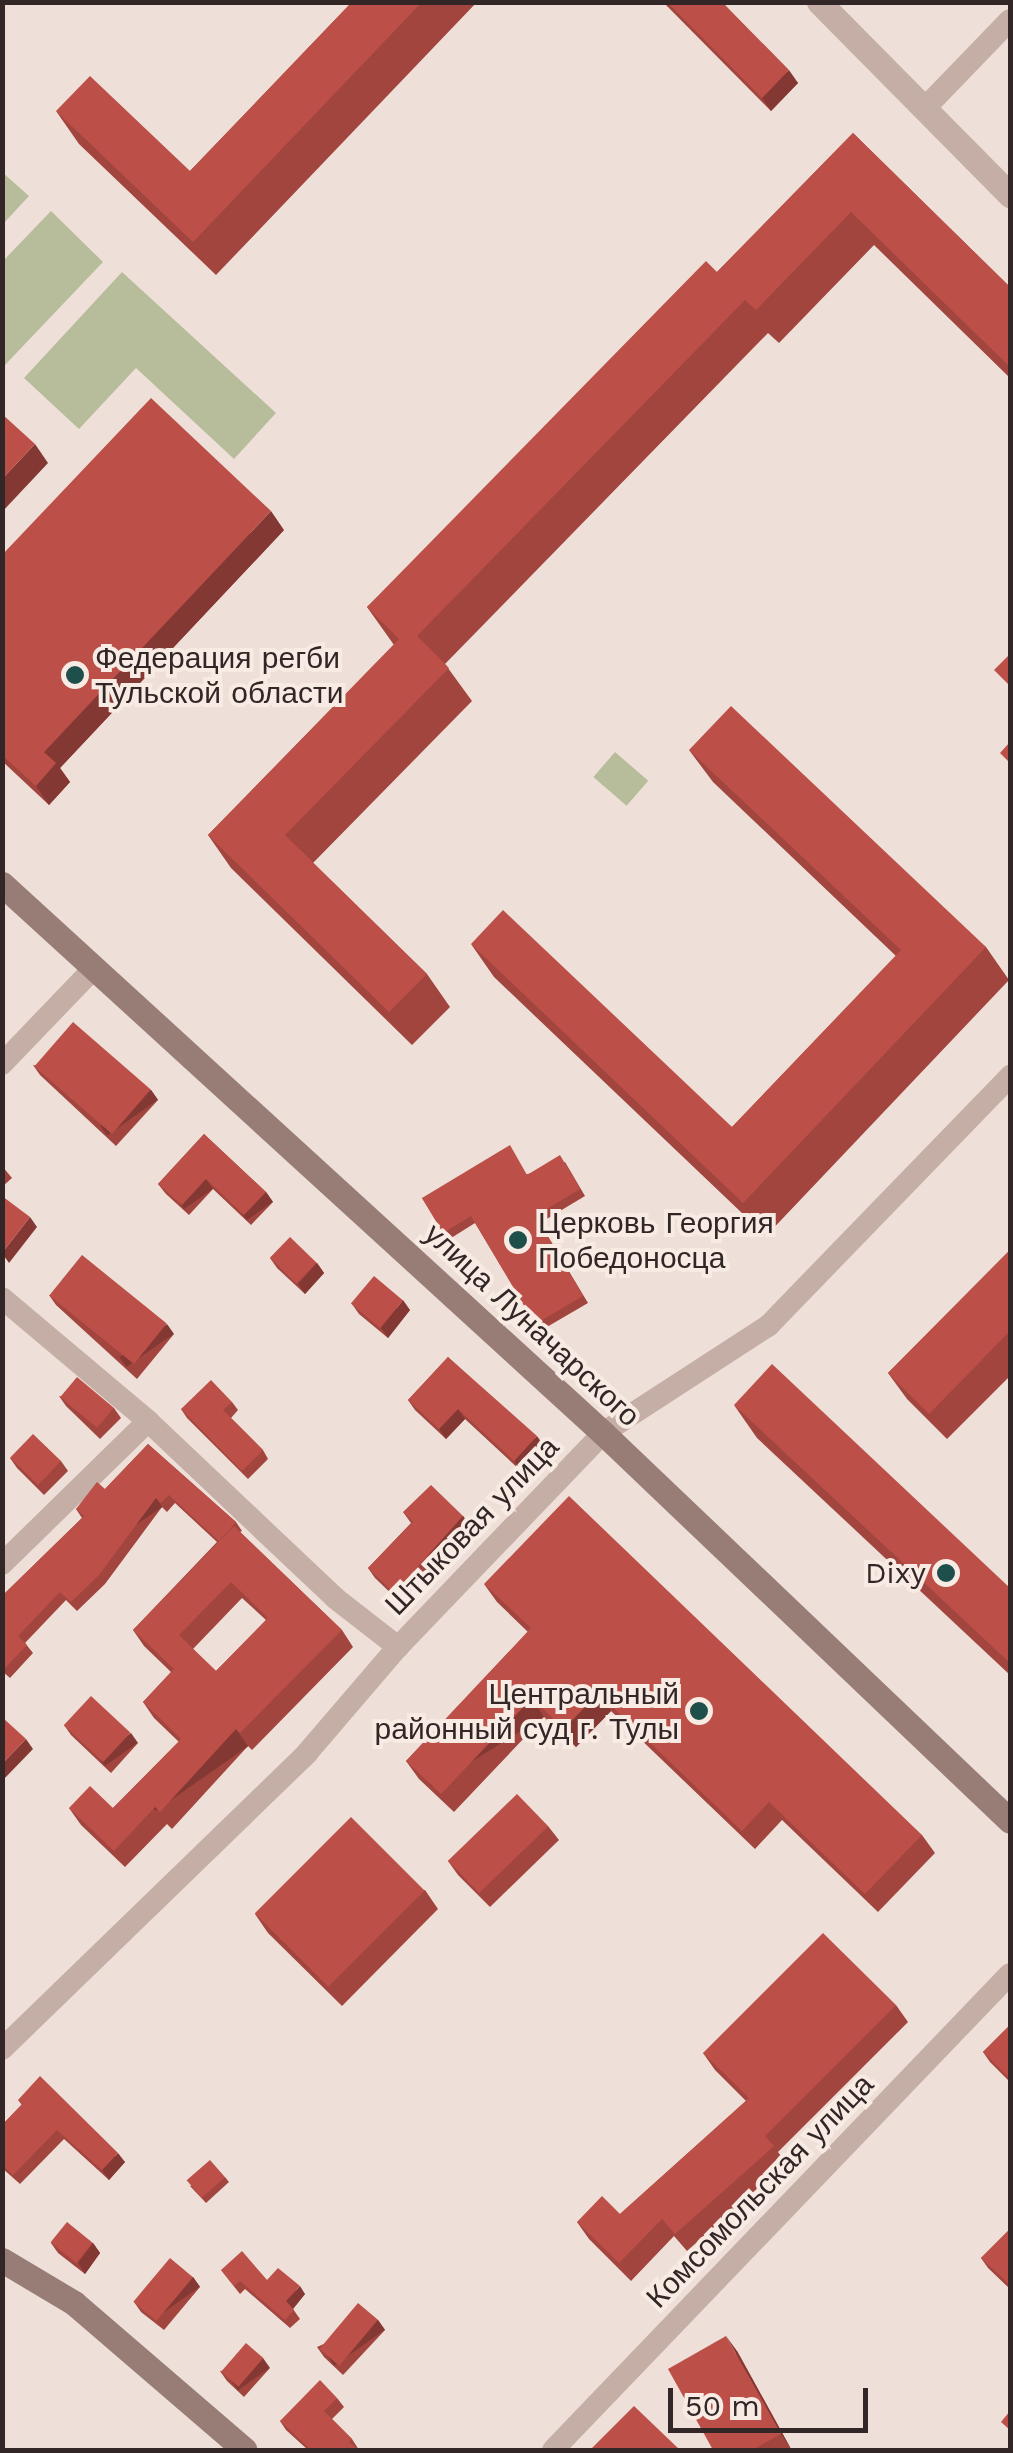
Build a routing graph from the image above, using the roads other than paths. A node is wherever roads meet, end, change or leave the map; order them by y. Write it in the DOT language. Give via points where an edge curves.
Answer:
graph roads {
  1 [pos="819,2"];
  2 [pos="1010,20"];
  3 [pos="925,108"];
  4 [pos="1010,195"];
  5 [pos="2,884"];
  6 [pos="95,967"];
  7 [pos="2,1064"];
  8 [pos="1010,1076"];
  9 [pos="2,1298"];
  10 [pos="148,1420"];
  11 [pos="603,1434"];
  12 [pos="2,1564"];
  13 [pos="398,1647"];
  14 [pos="1010,1821"];
  15 [pos="1010,1974"];
  16 [pos="2,2049"];
  17 [pos="2,2260"];
  18 [pos="245,2450"];
  19 [pos="552,2450"];
  1 -- 3 [label="street"];
  2 -- 3 [label="street"];
  3 -- 4 [label="street"];
  5 -- 6 [label="main road, улица Луначарского"];
  6 -- 7 [label="street"];
  6 -- 11 [label="main road, улица Луначарского"];
  8 -- 11 [label="street, Штыковая улица" via="770,1325"];
  9 -- 10 [label="street"];
  10 -- 12 [label="street"];
  10 -- 13 [label="street" via="335,1598"];
  11 -- 13 [label="street, Штыковая улица"];
  11 -- 14 [label="main road, улица Луначарского"];
  13 -- 16 [label="street, Штыковая улица" via="307,1753"];
  15 -- 19 [label="street, Комсомольская улица"];
  17 -- 18 [label="main road" via="74,2302"];
}
